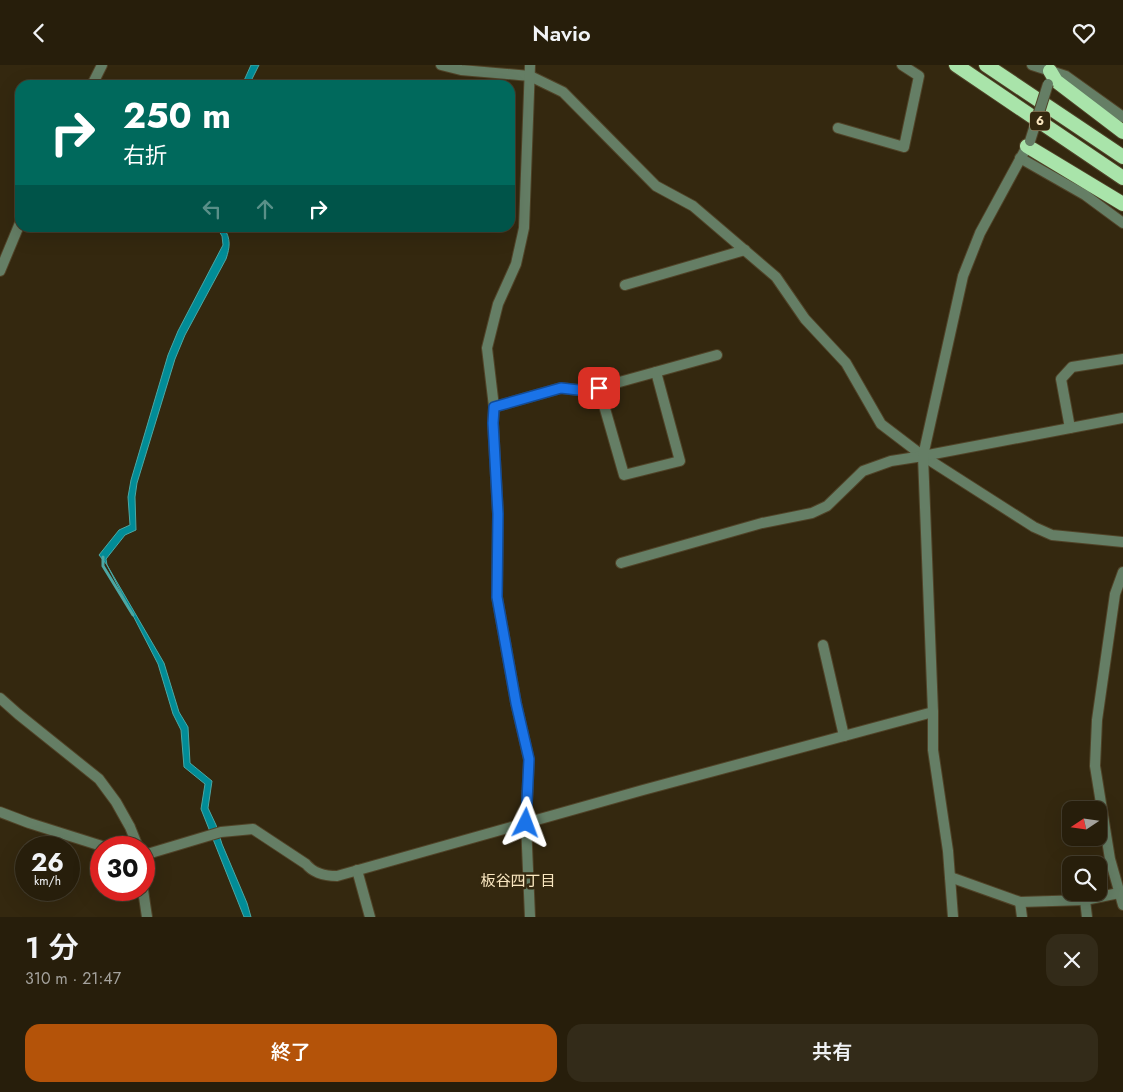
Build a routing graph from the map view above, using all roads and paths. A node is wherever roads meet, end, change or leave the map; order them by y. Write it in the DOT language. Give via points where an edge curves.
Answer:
graph roads {
  1 [pos="102,65"];
  2 [pos="441,65"];
  3 [pos="530,65"];
  4 [pos="902,65"];
  5 [pos="956,65"];
  6 [pos="986,65"];
  7 [pos="1032,65"];
  8 [pos="1049,73"];
  9 [pos="530,76"];
  10 [pos="94,80"];
  11 [pos="1123,117"];
  12 [pos="838,128"];
  13 [pos="1123,132"];
  14 [pos="1026,149"];
  15 [pos="1123,157"];
  16 [pos="1123,178"];
  17 [pos="1123,204"];
  18 [pos="1123,223"];
  19 [pos="16,232"];
  20 [pos="744,250"];
  21 [pos="0,271"];
  22 [pos="625,285"];
  23 [pos="718,355"];
  24 [pos="1123,359"];
  25 [pos="656,372"];
  26 [pos="599,388"];
  27 [pos="494,407"];
  28 [pos="1123,418"];
  29 [pos="1070,428"];
  30 [pos="923,456"];
  31 [pos="1123,542"];
  32 [pos="621,563"];
  33 [pos="1123,572"];
  34 [pos="823,645"];
  35 [pos="0,698"];
  36 [pos="933,712"];
  37 [pos="844,736"];
  38 [pos="0,812"];
  39 [pos="526,823"];
  40 [pos="134,836"];
  41 [pos="90,842"];
  42 [pos="155,852"];
  43 [pos="357,870"];
  44 [pos="950,877"];
  45 [pos="1119,893"];
  46 [pos="1107,895"];
  47 [pos="145,901"];
  48 [pos="1062,901"];
  49 [pos="1085,901"];
  50 [pos="1020,902"];
  51 [pos="1123,905"];
  52 [pos="147,917"];
  53 [pos="370,917"];
  54 [pos="530,917"];
  55 [pos="953,917"];
  56 [pos="1022,917"];
  57 [pos="1087,917"];
  1 -- 10 [label="street"];
  2 -- 9 [label="street" via="461,70"];
  3 -- 9 [label="street"];
  4 -- 12 [label="street" via="919,76 904,147"];
  5 -- 16 [label="highway, 6"];
  6 -- 15 [label="highway, 6"];
  7 -- 8 [label="street"];
  8 -- 11 [label="street" via="1066,76"];
  8 -- 13 [label="highway"];
  8 -- 14 [label="street, bridge"];
  9 -- 20 [label="street" via="563,92 656,186 692,206"];
  9 -- 27 [label="street" via="524,228 516,264 498,303 487,348"];
  14 -- 17 [label="highway"];
  14 -- 18 [label="street"];
  14 -- 30 [label="street" via="980,233 963,276"];
  19 -- 21 [label="street"];
  20 -- 22 [label="street"];
  20 -- 30 [label="street" via="776,277 806,319 846,363 881,424"];
  23 -- 25 [label="street"];
  24 -- 29 [label="street" via="1072,367 1061,379"];
  25 -- 26 [label="street"];
  25 -- 26 [label="street" via="680,461 624,475"];
  26 -- 27 [label="street" via="587,391 561,388"];
  27 -- 39 [label="street" via="497,597 529,759"];
  28 -- 29 [label="street"];
  29 -- 30 [label="street"];
  30 -- 31 [label="street" via="1034,527 1052,535"];
  30 -- 32 [label="street" via="891,461 863,471 827,506 812,513 762,523"];
  30 -- 36 [label="street"];
  33 -- 45 [label="street" via="1115,594 1097,720 1095,766 1110,859"];
  34 -- 37 [label="street"];
  35 -- 40 [label="street" via="99,779 116,802"];
  36 -- 37 [label="street"];
  36 -- 44 [label="street" via="933,750"];
  37 -- 39 [label="street"];
  38 -- 41 [label="street"];
  39 -- 43 [label="street"];
  39 -- 54 [label="street"];
  42 -- 43 [label="street" via="210,835 253,829 324,876"];
  43 -- 53 [label="street"];
  44 -- 50 [label="street"];
  44 -- 55 [label="street"];
  45 -- 46 [label="street"];
  45 -- 51 [label="street"];
  47 -- 52 [label="street"];
  48 -- 50 [label="street"];
  49 -- 57 [label="street"];
  50 -- 56 [label="street"];
}
